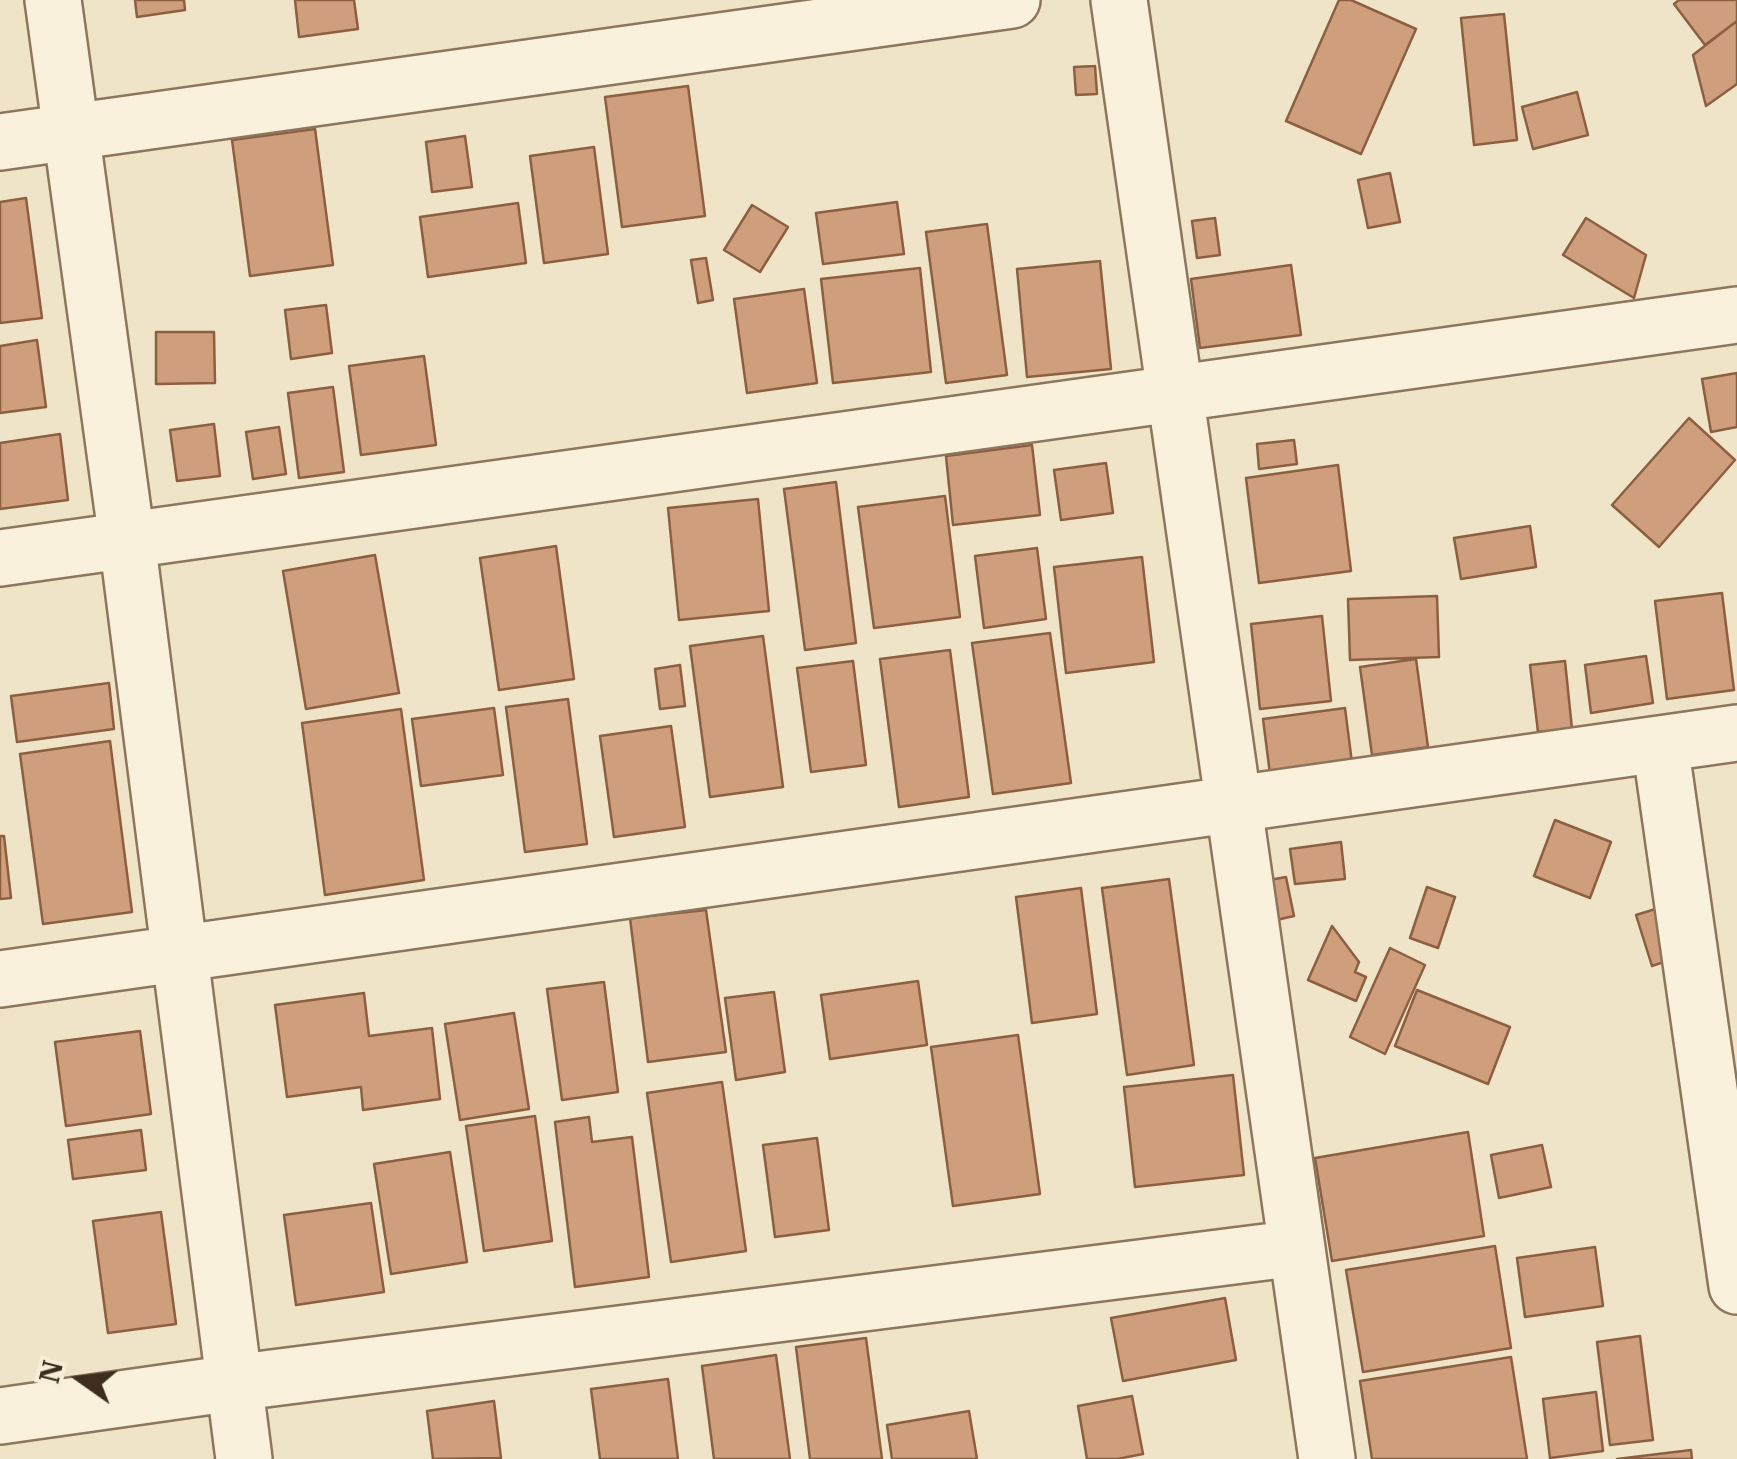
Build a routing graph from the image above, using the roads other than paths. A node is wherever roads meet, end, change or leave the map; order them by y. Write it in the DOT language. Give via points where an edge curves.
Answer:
graph roads {
  1 [pos="53,0"];
  2 [pos="1012,0"];
  3 [pos="1119,0"];
  4 [pos="70,132"];
  5 [pos="0,142"];
  6 [pos="1737,315"];
  7 [pos="1176,394"];
  8 [pos="127,540"];
  9 [pos="0,558"];
  10 [pos="1737,734"];
  11 [pos="1660,744"];
  12 [pos="1234,804"];
  13 [pos="180,953"];
  14 [pos="0,978"];
  15 [pos="1297,1248"];
  16 [pos="1737,1286"];
  17 [pos="233,1384"];
  18 [pos="0,1416"];
  19 [pos="244,1459"];
  20 [pos="1327,1459"];
  1 -- 4 [label="street"];
  2 -- 4 [label="street"];
  3 -- 7 [label="street"];
  4 -- 5 [label="street"];
  4 -- 8 [label="street"];
  6 -- 7 [label="street"];
  7 -- 8 [label="street"];
  7 -- 12 [label="street"];
  8 -- 9 [label="street"];
  8 -- 13 [label="street"];
  10 -- 11 [label="street"];
  11 -- 12 [label="street"];
  11 -- 16 [label="street"];
  12 -- 13 [label="street"];
  12 -- 15 [label="street"];
  13 -- 14 [label="street"];
  13 -- 17 [label="street"];
  15 -- 17 [label="street"];
  15 -- 20 [label="street"];
  17 -- 18 [label="street"];
  17 -- 19 [label="street"];
}
